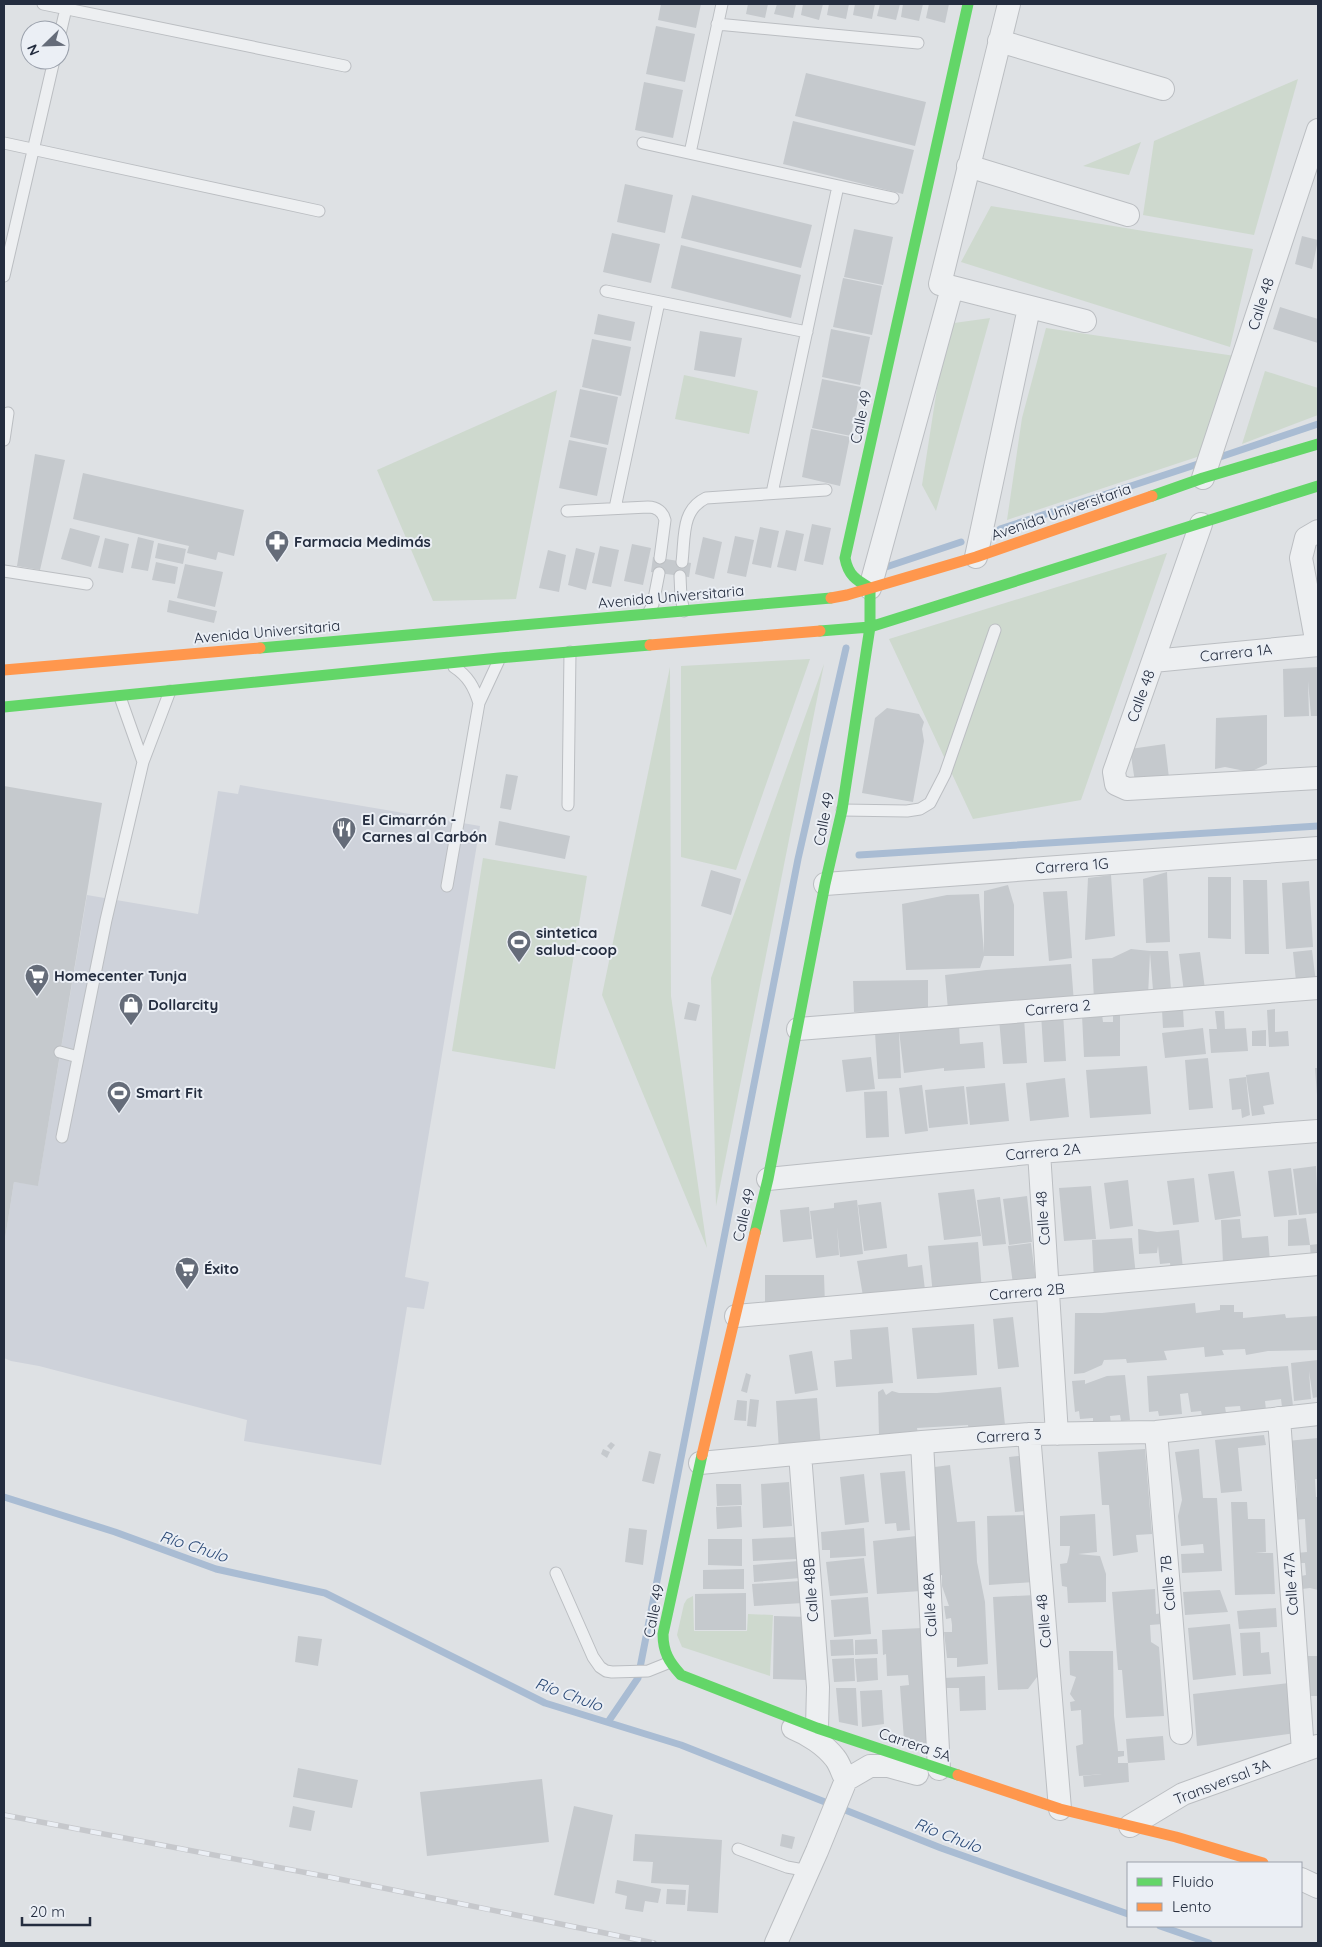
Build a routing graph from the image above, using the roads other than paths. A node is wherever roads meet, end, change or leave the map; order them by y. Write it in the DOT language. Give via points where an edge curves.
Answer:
graph roads {
  1 [pos="43,4"];
  2 [pos="722,4"];
  3 [pos="968,4"];
  4 [pos="1009,4"];
  5 [pos="66,6"];
  6 [pos="63,20"];
  7 [pos="717,24"];
  8 [pos="999,41"];
  9 [pos="918,43"];
  10 [pos="345,66"];
  11 [pos="52,70"];
  12 [pos="1163,89"];
  13 [pos="1317,135"];
  14 [pos="4,143"];
  15 [pos="643,143"];
  16 [pos="33,149"];
  17 [pos="690,153"];
  18 [pos="968,166"];
  19 [pos="838,186"];
  20 [pos="892,198"];
  21 [pos="319,211"];
  22 [pos="1128,215"];
  23 [pos="4,276"];
  24 [pos="952,288"];
  25 [pos="606,290"];
  26 [pos="659,302"];
  27 [pos="1029,308"];
  28 [pos="1085,321"];
  29 [pos="807,332"];
  30 [pos="8,413"];
  31 [pos="4,440"];
  32 [pos="1318,444"];
  33 [pos="1203,478"];
  34 [pos="1318,486"];
  35 [pos="826,490"];
  36 [pos="772,493"];
  37 [pos="615,508"];
  38 [pos="567,511"];
  39 [pos="1201,524"];
  40 [pos="1312,535"];
  41 [pos="976,556"];
  42 [pos="660,558"];
  43 [pos="682,562"];
  44 [pos="4,571"];
  45 [pos="659,573"];
  46 [pos="680,576"];
  47 [pos="87,584"];
  48 [pos="870,588"];
  49 [pos="684,611"];
  50 [pos="648,614"];
  51 [pos="870,627"];
  52 [pos="995,630"];
  53 [pos="1318,645"];
  54 [pos="570,652"];
  55 [pos="499,658"];
  56 [pos="1153,661"];
  57 [pos="447,663"];
  58 [pos="4,670"];
  59 [pos="170,691"];
  60 [pos="120,697"];
  61 [pos="479,703"];
  62 [pos="4,707"];
  63 [pos="143,762"];
  64 [pos="1318,778"];
  65 [pos="568,805"];
  66 [pos="842,810"];
  67 [pos="1318,848"];
  68 [pos="825,884"];
  69 [pos="447,886"];
  70 [pos="1318,988"];
  71 [pos="798,1029"];
  72 [pos="60,1052"];
  73 [pos="78,1057"];
  74 [pos="1318,1130"];
  75 [pos="62,1137"];
  76 [pos="1039,1152"];
  77 [pos="768,1179"];
  78 [pos="1318,1264"];
  79 [pos="1048,1290"];
  80 [pos="736,1316"];
  81 [pos="1318,1414"];
  82 [pos="1278,1418"];
  83 [pos="1156,1432"];
  84 [pos="1029,1434"];
  85 [pos="1057,1434"];
  86 [pos="922,1442"];
  87 [pos="800,1454"];
  88 [pos="700,1463"];
  89 [pos="556,1573"];
  90 [pos="676,1669"];
  91 [pos="817,1728"];
  92 [pos="1181,1733"];
  93 [pos="1311,1748"];
  94 [pos="939,1769"];
  95 [pos="846,1780"];
  96 [pos="1004,1791"];
  97 [pos="1060,1809"];
  98 [pos="1130,1826"];
  99 [pos="738,1849"];
  100 [pos="813,1861"];
  101 [pos="1260,1862"];
  102 [pos="1302,1880"];
  103 [pos="1318,1887"];
  104 [pos="776,1943"];
  1 -- 5 [label="lane"];
  2 -- 7 [label="lane"];
  3 -- 48 [label="main road, Calle 49" via="846,558 847,570 853,579"];
  4 -- 8 [label="street"];
  5 -- 6 [label="lane"];
  5 -- 10 [label="lane"];
  7 -- 9 [label="lane"];
  7 -- 17 [label="lane"];
  8 -- 12 [label="street"];
  8 -- 18 [label="street"];
  11 -- 16 [label="lane"];
  13 -- 33 [label="street, Calle 48"];
  14 -- 16 [label="lane"];
  15 -- 17 [label="lane"];
  16 -- 21 [label="lane"];
  16 -- 23 [label="lane"];
  17 -- 19 [label="lane"];
  18 -- 22 [label="street"];
  18 -- 24 [label="street" via="940,284"];
  19 -- 20 [label="lane"];
  19 -- 29 [label="lane"];
  24 -- 27 [label="street"];
  24 -- 48 [label="street"];
  25 -- 26 [label="lane"];
  26 -- 29 [label="lane"];
  26 -- 37 [label="lane"];
  27 -- 28 [label="street"];
  27 -- 41 [label="street"];
  29 -- 36 [label="lane"];
  30 -- 31 [label="lane"];
  32 -- 33 [label="main road, Avenida Universitaria"];
  33 -- 41 [label="main road, Avenida Universitaria"];
  34 -- 39 [label="main road"];
  35 -- 36 [label="lane"];
  36 -- 43 [label="lane" via="706,498 697,502 687,516"];
  37 -- 38 [label="lane"];
  37 -- 42 [label="lane" via="653,507 661,512 665,524"];
  39 -- 51 [label="main road"];
  39 -- 56 [label="street, Calle 48"];
  40 -- 53 [label="street" via="1301,558"];
  41 -- 48 [label="main road, Avenida Universitaria"];
  44 -- 47 [label="lane"];
  45 -- 50 [label="lane"];
  46 -- 49 [label="lane"];
  48 -- 49 [label="main road, Avenida Universitaria" via="830,598"];
  48 -- 51 [label="main road, Calle 49"];
  49 -- 50 [label="main road, Avenida Universitaria"];
  50 -- 58 [label="main road, Avenida Universitaria"];
  51 -- 54 [label="main road"];
  51 -- 66 [label="main road, Calle 49"];
  52 -- 66 [label="lane" via="945,774 930,804 907,811"];
  53 -- 56 [label="street, Carrera 1A"];
  54 -- 55 [label="main road"];
  54 -- 65 [label="lane"];
  55 -- 57 [label="main road"];
  55 -- 61 [label="lane"];
  56 -- 64 [label="street, Calle 48" via="1114,772 1116,784 1127,789"];
  57 -- 59 [label="main road"];
  57 -- 61 [label="lane" via="474,686"];
  59 -- 60 [label="main road"];
  59 -- 63 [label="lane"];
  60 -- 62 [label="main road"];
  60 -- 63 [label="lane"];
  61 -- 69 [label="lane"];
  63 -- 73 [label="lane"];
  66 -- 68 [label="main road, Calle 49"];
  67 -- 68 [label="street, Carrera 1G"];
  68 -- 71 [label="main road, Calle 49"];
  70 -- 71 [label="street, Carrera 2"];
  71 -- 77 [label="main road, Calle 49"];
  72 -- 73 [label="lane"];
  73 -- 75 [label="lane"];
  74 -- 76 [label="street, Carrera 2A"];
  76 -- 77 [label="street, Carrera 2A"];
  76 -- 79 [label="street, Calle 48"];
  77 -- 80 [label="main road, Calle 49"];
  78 -- 79 [label="street, Carrera 2B"];
  79 -- 80 [label="street, Carrera 2B"];
  79 -- 85 [label="street, Calle 48"];
  80 -- 88 [label="main road, Calle 49"];
  81 -- 82 [label="street, Carrera 3"];
  82 -- 83 [label="street, Carrera 3"];
  82 -- 93 [label="street, Calle 47A"];
  83 -- 85 [label="street, Carrera 3"];
  83 -- 92 [label="street, Calle 7B"];
  84 -- 85 [label="street, Carrera 3"];
  84 -- 86 [label="street, Carrera 3"];
  84 -- 97 [label="street, Calle 48"];
  86 -- 87 [label="street, Carrera 3"];
  86 -- 94 [label="street, Calle 48A"];
  87 -- 88 [label="street, Carrera 3"];
  87 -- 91 [label="street, Calle 48B" via="818,1687"];
  88 -- 90 [label="main road, Calle 49" via="663,1634 662,1649"];
  89 -- 90 [label="lane" via="600,1667 612,1672"];
  90 -- 91 [label="main road, Carrera 5A"];
  90 -- 95 [label="street" via="698,1688 801,1732 821,1745 836,1758"];
  91 -- 94 [label="main road, Carrera 5A"];
  93 -- 98 [label="street, Transversal 3A" via="1183,1794"];
  94 -- 96 [label="main road, Carrera 5A"];
  95 -- 96 [label="street" via="870,1766 888,1766 944,1781"];
  95 -- 100 [label="street"];
  96 -- 97 [label="main road, Carrera 5A"];
  97 -- 98 [label="main road, Carrera 5A"];
  98 -- 101 [label="main road, Carrera 5A"];
  99 -- 100 [label="lane" via="786,1867"];
  100 -- 104 [label="street"];
  102 -- 103 [label="street"];
}
